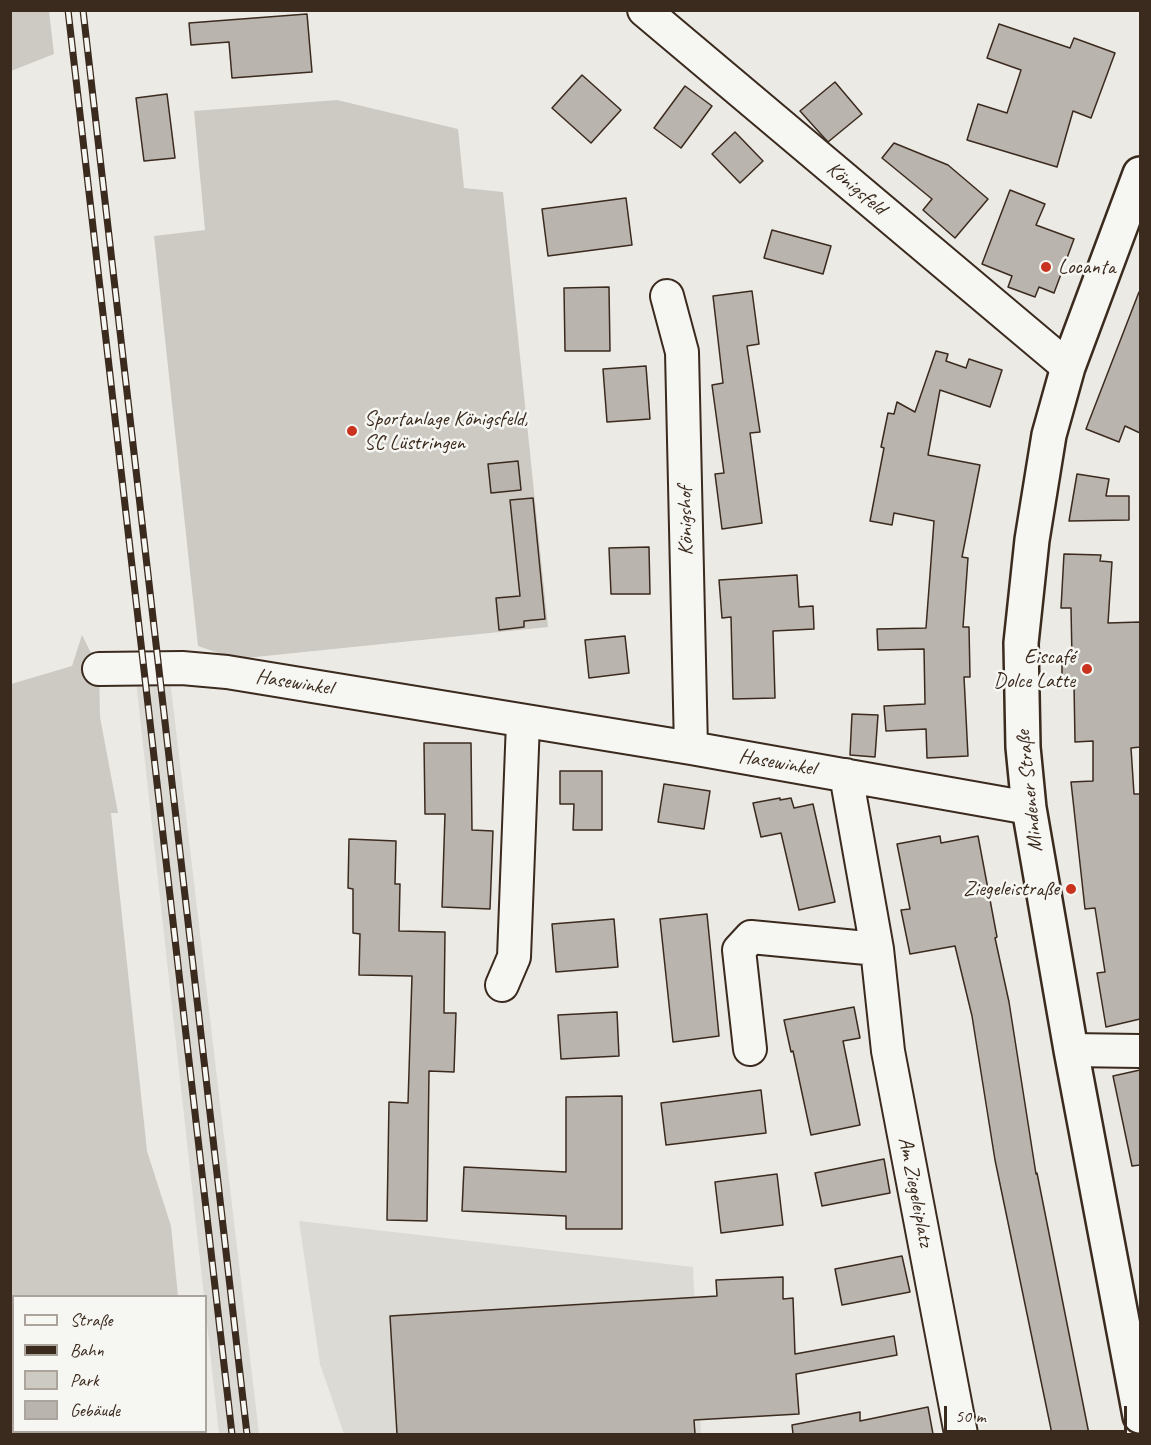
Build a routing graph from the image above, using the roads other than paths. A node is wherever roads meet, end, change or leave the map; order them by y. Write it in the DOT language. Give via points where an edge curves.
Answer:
graph roads {
  1 [pos="644,10"];
  2 [pos="1137,192"];
  3 [pos="667,296"];
  4 [pos="1068,367"];
  5 [pos="99,669"];
  6 [pos="523,722"];
  7 [pos="691,748"];
  8 [pos="846,775"];
  9 [pos="1029,808"];
  10 [pos="877,949"];
  11 [pos="502,985"];
  12 [pos="750,1049"];
  13 [pos="1071,1050"];
  14 [pos="1140,1051"];
  15 [pos="1140,1416"];
  16 [pos="961,1434"];
  1 -- 4 [label="street, Königsfeld"];
  2 -- 4 [label="main road, Mindener Straße"];
  3 -- 7 [label="street, Königshof" via="682,352"];
  4 -- 9 [label="main road, Mindener Straße" via="1037,505 1022,643 1023,747"];
  5 -- 6 [label="street, Hasewinkel" via="227,672"];
  6 -- 7 [label="street, Hasewinkel"];
  6 -- 11 [label="street" via="514,957"];
  7 -- 8 [label="street, Hasewinkel"];
  8 -- 9 [label="street, Hasewinkel"];
  8 -- 10 [label="street, Am Ziegeleiplatz"];
  9 -- 13 [label="main road, Mindener Straße"];
  10 -- 12 [label="street" via="751,937 739,950"];
  10 -- 16 [label="street, Am Ziegeleiplatz" via="888,1051"];
  13 -- 14 [label="street"];
  13 -- 15 [label="main road, Mindener Straße"];
}
